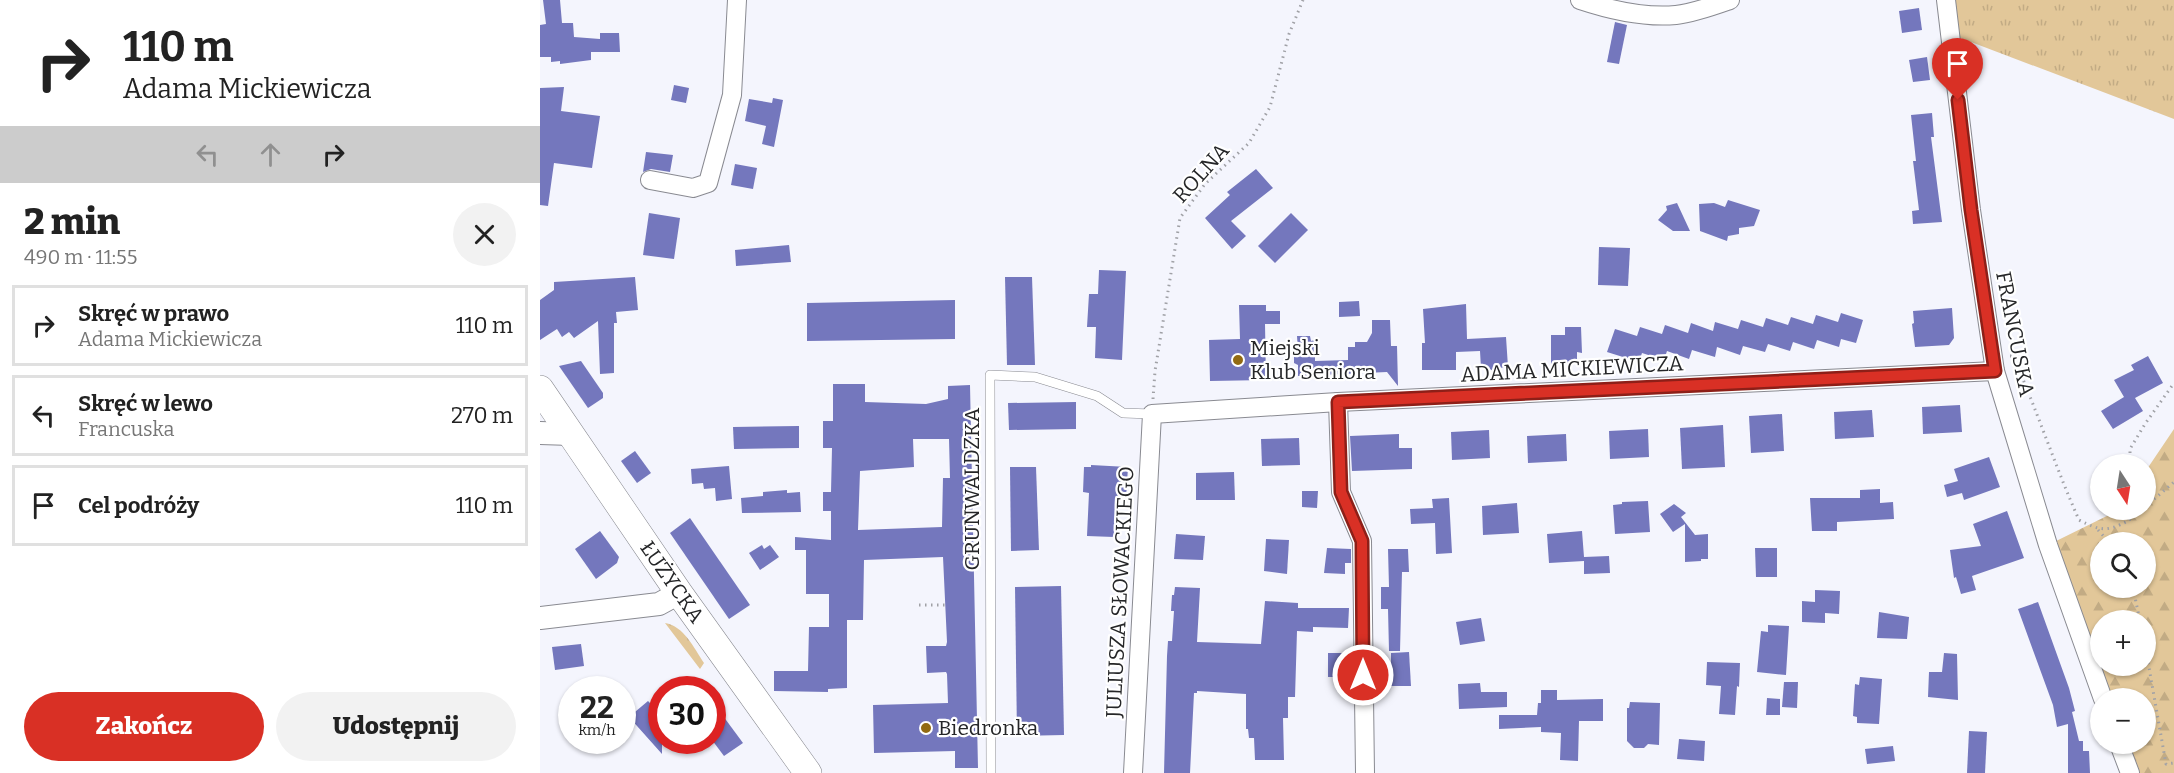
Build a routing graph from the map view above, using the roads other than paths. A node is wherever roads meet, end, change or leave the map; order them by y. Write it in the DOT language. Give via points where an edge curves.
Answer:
graph roads {
  1 [pos="737,0"];
  2 [pos="1580,0"];
  3 [pos="1730,0"];
  4 [pos="1946,0"];
  5 [pos="650,180"];
  6 [pos="1993,363"];
  7 [pos="540,389"];
  8 [pos="1338,402"];
  9 [pos="1152,414"];
  10 [pos="540,433"];
  11 [pos="571,434"];
  12 [pos="679,593"];
  13 [pos="540,618"];
  14 [pos="2099,688"];
  15 [pos="2123,754"];
  16 [pos="808,773"];
  17 [pos="991,773"];
  18 [pos="1132,773"];
  19 [pos="1365,773"];
  20 [pos="2130,773"];
  1 -- 5 [label="street" via="732,95 708,183 693,188"];
  2 -- 3 [label="street" via="1643,15 1677,15"];
  4 -- 6 [label="street, FRANCUSKA"];
  6 -- 8 [label="street, ADAMA MICKIEWICZA"];
  6 -- 14 [label="street, FRANCUSKA" via="2048,545"];
  7 -- 11 [label="main road, ŁUŻYCKA"];
  8 -- 9 [label="street, ADAMA MICKIEWICZA"];
  8 -- 19 [label="street" via="1341,492 1362,541"];
  9 -- 17 [label="lane, GRUNWALDZKA" via="1124,413 1097,396 1035,377 990,375"];
  9 -- 18 [label="street, JULIUSZA SŁOWACKIEGO"];
  10 -- 11 [label="street"];
  11 -- 12 [label="main road, ŁUŻYCKA"];
  12 -- 13 [label="street" via="659,604"];
  12 -- 16 [label="main road, ŁUŻYCKA"];
  15 -- 20 [label="street"];
}
